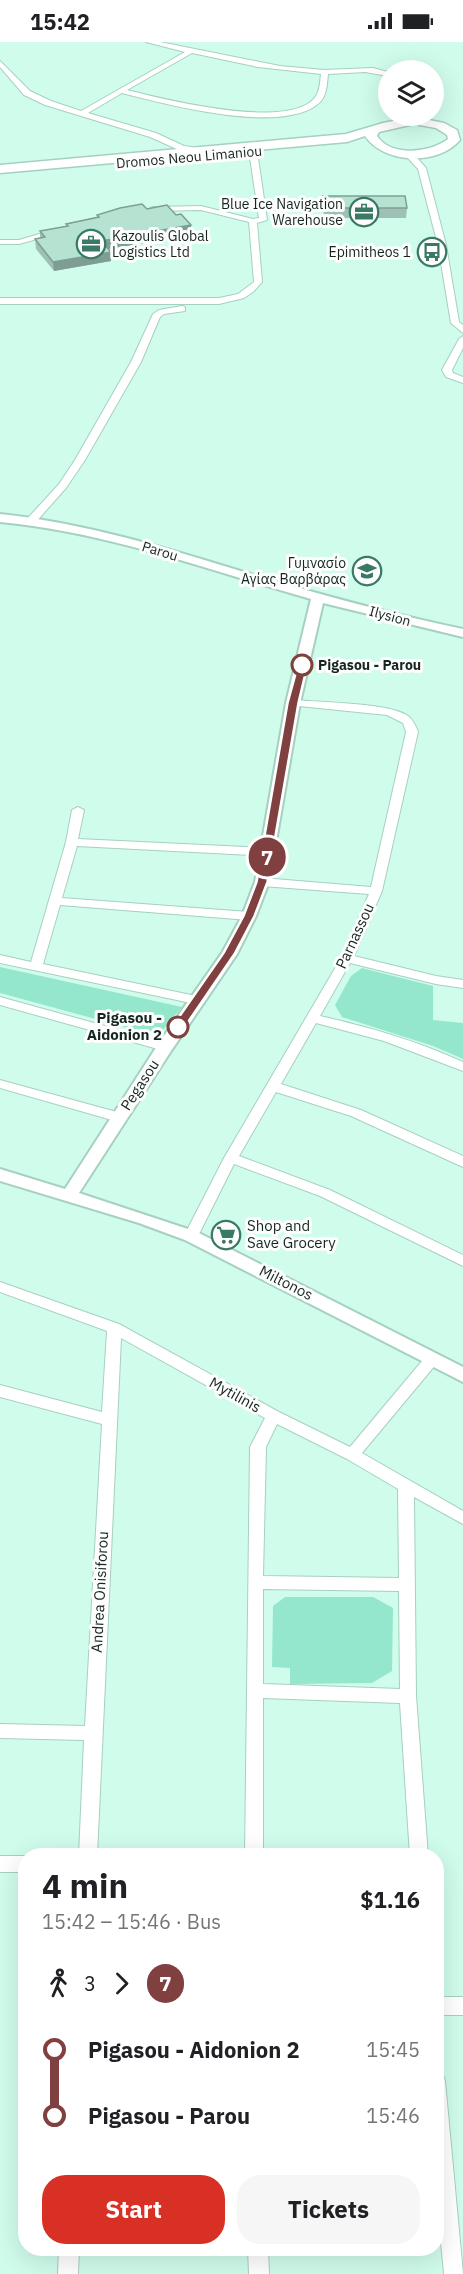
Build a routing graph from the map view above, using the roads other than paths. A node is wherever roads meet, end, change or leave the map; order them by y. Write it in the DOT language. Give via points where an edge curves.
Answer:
graph roads {
  1 [pos="150,42"];
  2 [pos="191,51"];
  3 [pos="0,63"];
  4 [pos="325,72"];
  5 [pos="378,72"];
  6 [pos="122,91"];
  7 [pos="80,114"];
  8 [pos="445,127"];
  9 [pos="463,130"];
  10 [pos="373,131"];
  11 [pos="459,140"];
  12 [pos="378,146"];
  13 [pos="168,147"];
  14 [pos="253,151"];
  15 [pos="431,152"];
  16 [pos="200,153"];
  17 [pos="409,154"];
  18 [pos="422,168"];
  19 [pos="0,169"];
  20 [pos="0,175"];
  21 [pos="144,209"];
  22 [pos="253,221"];
  23 [pos="65,229"];
  24 [pos="0,242"];
  25 [pos="228,300"];
  26 [pos="0,301"];
  27 [pos="463,330"];
  28 [pos="463,339"];
  29 [pos="463,380"];
  30 [pos="0,518"];
  31 [pos="31,521"];
  32 [pos="318,598"];
  33 [pos="463,633"];
  34 [pos="293,703"];
  35 [pos="78,810"];
  36 [pos="72,842"];
  37 [pos="267,852"];
  38 [pos="262,882"];
  39 [pos="376,891"];
  40 [pos="55,901"];
  41 [pos="249,916"];
  42 [pos="347,958"];
  43 [pos="0,959"];
  44 [pos="36,966"];
  45 [pos="463,984"];
  46 [pos="196,1000"];
  47 [pos="0,1001"];
  48 [pos="311,1018"];
  49 [pos="165,1047"];
  50 [pos="463,1066"];
  51 [pos="0,1084"];
  52 [pos="273,1086"];
  53 [pos="119,1117"];
  54 [pos="231,1158"];
  55 [pos="463,1162"];
  56 [pos="0,1175"];
  57 [pos="69,1195"];
  58 [pos="191,1236"];
  59 [pos="463,1261"];
  60 [pos="0,1287"];
  61 [pos="114,1328"];
  62 [pos="432,1359"];
  63 [pos="463,1375"];
  64 [pos="0,1391"];
  65 [pos="274,1416"];
  66 [pos="110,1420"];
  67 [pos="352,1455"];
  68 [pos="406,1487"];
  69 [pos="463,1518"];
  70 [pos="255,1582"];
  71 [pos="405,1585"];
  72 [pos="255,1691"];
  73 [pos="408,1696"];
  74 [pos="0,1731"];
  75 [pos="93,1733"];
  76 [pos="88,1848"];
  77 [pos="254,1848"];
  78 [pos="418,1848"];
  79 [pos="0,1864"];
  80 [pos="18,1864"];
  81 [pos="444,2006"];
  82 [pos="463,2006"];
  83 [pos="444,2167"];
  84 [pos="69,2256"];
  85 [pos="258,2256"];
  86 [pos="68,2274"];
  87 [pos="259,2274"];
  88 [pos="454,2274"];
  1 -- 2 [label="street"];
  2 -- 4 [label="street"];
  2 -- 6 [label="street"];
  3 -- 7 [label="street" via="27,93"];
  4 -- 5 [label="street"];
  4 -- 6 [label="street" via="318,99 304,110 282,113 195,109"];
  6 -- 7 [label="street"];
  7 -- 13 [label="street" via="153,135"];
  8 -- 9 [label="main road"];
  8 -- 10 [label="main road, Dromos Neou Limaniou" via="411,120 388,123"];
  8 -- 11 [label="main road"];
  10 -- 12 [label="main road" via="370,136"];
  10 -- 16 [label="main road, Dromos Neou Limaniou" via="346,138"];
  11 -- 15 [label="main road"];
  12 -- 14 [label="main road, Dromos Neou Limaniou"];
  12 -- 17 [label="main road, Dromos Neou Limaniou"];
  13 -- 16 [label="main road, Dromos Neou Limaniou"];
  13 -- 19 [label="main road, Dromos Neou Limaniou"];
  14 -- 16 [label="main road, Dromos Neou Limaniou"];
  14 -- 22 [label="street" via="263,219"];
  15 -- 17 [label="main road, Dromos Neou Limaniou"];
  15 -- 18 [label="street"];
  16 -- 20 [label="main road, Dromos Neou Limaniou"];
  17 -- 18 [label="street"];
  18 -- 27 [label="street" via="442,245 454,323"];
  21 -- 22 [label="street" via="201,208"];
  22 -- 25 [label="street" via="258,282 252,291"];
  23 -- 24 [label="street" via="20,242"];
  25 -- 26 [label="street"];
  25 -- 31 [label="street" via="220,307 171,309 156,316 136,362 80,460 63,486"];
  28 -- 29 [label="street" via="447,370 449,375"];
  30 -- 31 [label="street, Parou"];
  31 -- 32 [label="street, Parou" via="125,540"];
  32 -- 33 [label="street, Ilysion"];
  32 -- 34 [label="street, Pegasou"];
  34 -- 37 [label="street, Pegasou"];
  34 -- 39 [label="street, Parnassou" via="388,712 410,723 412,732"];
  35 -- 36 [label="street"];
  36 -- 37 [label="street"];
  36 -- 40 [label="street"];
  37 -- 38 [label="street, Pegasou"];
  38 -- 39 [label="street"];
  38 -- 41 [label="street, Pegasou"];
  39 -- 42 [label="street, Parnassou"];
  40 -- 41 [label="street"];
  40 -- 44 [label="street"];
  41 -- 46 [label="street, Pegasou" via="229,954"];
  42 -- 45 [label="street"];
  42 -- 48 [label="street, Parnassou"];
  43 -- 44 [label="street"];
  44 -- 46 [label="street"];
  46 -- 49 [label="street, Pegasou"];
  47 -- 49 [label="street"];
  48 -- 50 [label="street" via="374,1032"];
  48 -- 52 [label="street, Parnassou"];
  49 -- 53 [label="street, Pegasou"];
  51 -- 53 [label="street"];
  52 -- 54 [label="street, Parnassou"];
  52 -- 55 [label="street" via="356,1113"];
  53 -- 57 [label="street, Pegasou"];
  54 -- 58 [label="street, Parnassou"];
  54 -- 59 [label="street" via="325,1193"];
  56 -- 57 [label="street, Miltonos"];
  57 -- 58 [label="street, Miltonos"];
  58 -- 62 [label="street, Miltonos"];
  60 -- 61 [label="street, Mytilinis"];
  61 -- 65 [label="street, Mytilinis"];
  61 -- 66 [label="street, Andrea Onisiforou"];
  62 -- 63 [label="street, Miltonos"];
  62 -- 67 [label="street"];
  64 -- 66 [label="street"];
  65 -- 67 [label="street, Mytilinis"];
  65 -- 70 [label="street" via="258,1447"];
  66 -- 75 [label="street, Andrea Onisiforou"];
  67 -- 68 [label="street, Mytilinis"];
  68 -- 69 [label="street, Mytilinis"];
  68 -- 71 [label="street"];
  70 -- 71 [label="street"];
  70 -- 72 [label="street"];
  71 -- 73 [label="street"];
  72 -- 73 [label="street"];
  72 -- 77 [label="street"];
  73 -- 78 [label="street"];
  74 -- 75 [label="street"];
  75 -- 76 [label="street, Andrea Onisiforou"];
  79 -- 80 [label="street"];
  81 -- 82 [label="street"];
  83 -- 88 [label="street"];
  84 -- 86 [label="street"];
  85 -- 87 [label="street"];
}
